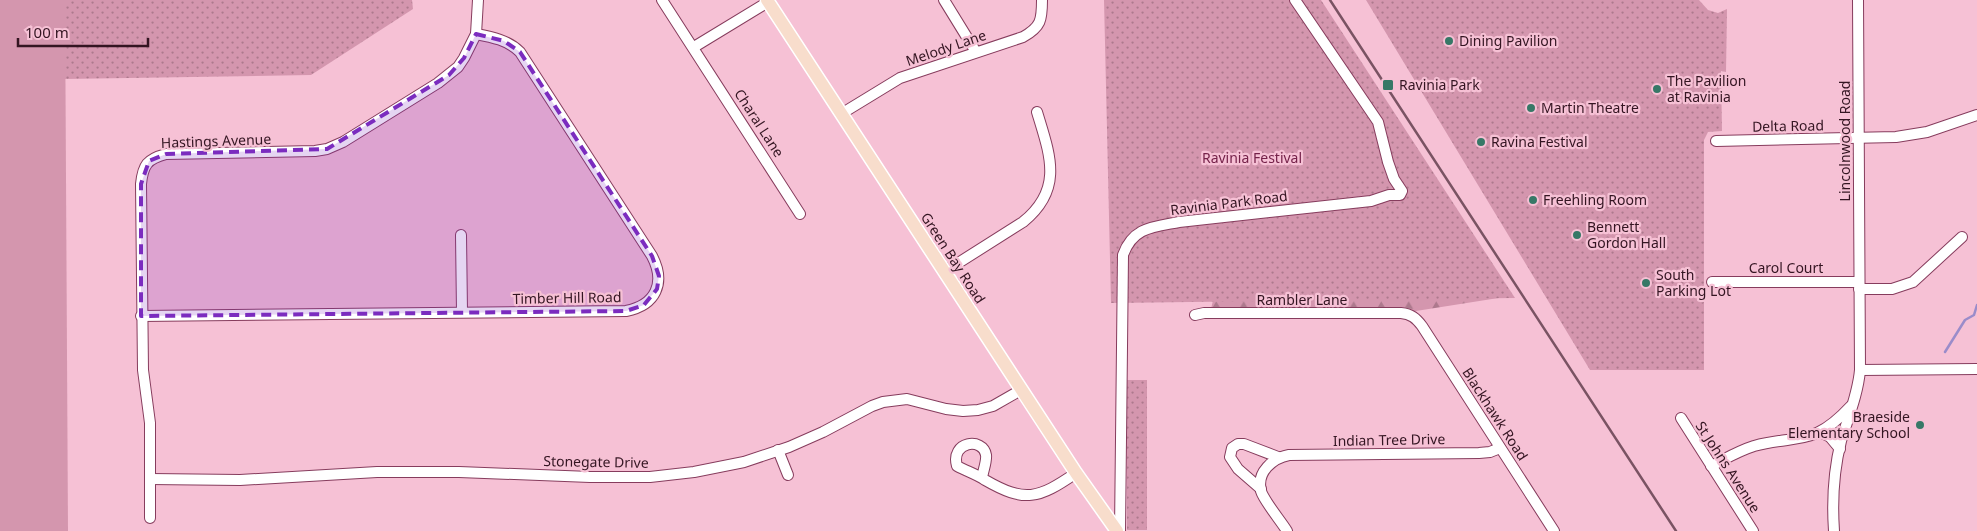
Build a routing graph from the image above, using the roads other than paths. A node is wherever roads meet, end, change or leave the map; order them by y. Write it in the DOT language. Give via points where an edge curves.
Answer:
graph roads {
  1 [pos="478,0"];
  2 [pos="662,0"];
  3 [pos="944,0"];
  4 [pos="1042,0"];
  5 [pos="1295,0"];
  6 [pos="1858,0"];
  7 [pos="767,1"];
  8 [pos="476,34"];
  9 [pos="694,48"];
  10 [pos="976,52"];
  11 [pos="1037,112"];
  12 [pos="841,114"];
  13 [pos="1977,115"];
  14 [pos="1859,138"];
  15 [pos="1716,141"];
  16 [pos="800,214"];
  17 [pos="461,235"];
  18 [pos="1962,237"];
  19 [pos="944,272"];
  20 [pos="1712,282"];
  21 [pos="1859,286"];
  22 [pos="462,312"];
  23 [pos="1409,314"];
  24 [pos="1196,315"];
  25 [pos="141,316"];
  26 [pos="1977,369"];
  27 [pos="1860,370"];
  28 [pos="1022,390"];
  29 [pos="1853,403"];
  30 [pos="1681,418"];
  31 [pos="1820,432"];
  32 [pos="1500,448"];
  33 [pos="1840,449"];
  34 [pos="778,450"];
  35 [pos="1278,457"];
  36 [pos="1711,466"];
  37 [pos="1076,473"];
  38 [pos="788,475"];
  39 [pos="982,478"];
  40 [pos="150,479"];
  41 [pos="1261,489"];
  42 [pos="150,518"];
  43 [pos="1118,531"];
  44 [pos="1287,531"];
  45 [pos="1554,531"];
  46 [pos="1753,531"];
  47 [pos="1834,531"];
  1 -- 8 [label="street, Hastings Avenue"];
  2 -- 9 [label="street, Charal Lane"];
  3 -- 10 [label="street"];
  4 -- 10 [label="street, Melody Lane" via="1040,20 1035,30"];
  5 -- 43 [label="street, Ravinia Park Road" via="1378,122 1388,162 1402,191 1400,195 1371,201 1179,222 1134,235 1123,255"];
  6 -- 14 [label="street, Lincolnwood Road"];
  7 -- 9 [label="street"];
  7 -- 12 [label="main road, Green Bay Road"];
  8 -- 22 [label="street, Timber Hill Road" via="504,41 520,52 652,256 659,276 657,289 644,305 626,311"];
  8 -- 25 [label="street, Hastings Avenue" via="464,58 450,75 343,142 326,149 153,157 142,172 141,184"];
  9 -- 16 [label="street, Charal Lane"];
  10 -- 12 [label="street, Melody Lane" via="900,78"];
  11 -- 19 [label="street" via="1052,166 1043,200 1023,222"];
  12 -- 19 [label="main road, Green Bay Road"];
  13 -- 14 [label="street, Delta Road" via="1927,132"];
  14 -- 15 [label="street, Delta Road"];
  14 -- 21 [label="street, Lincolnwood Road"];
  17 -- 22 [label="street"];
  18 -- 21 [label="street, Carol Court" via="1913,282 1892,289"];
  19 -- 28 [label="main road, Green Bay Road"];
  20 -- 21 [label="street, Carol Court"];
  21 -- 27 [label="street, Lincolnwood Road"];
  22 -- 25 [label="street, Timber Hill Road"];
  23 -- 24 [label="street, Rambler Lane"];
  23 -- 32 [label="street, Blackhawk Road" via="1422,326"];
  25 -- 40 [label="street, Hastings Avenue" via="143,370 150,423"];
  26 -- 27 [label="street"];
  27 -- 29 [label="street, Lincolnwood Road"];
  28 -- 34 [label="street, Stonegate Drive" via="993,406 978,410 946,409 907,399 883,402"];
  28 -- 37 [label="main road, Green Bay Road"];
  29 -- 31 [label="street"];
  29 -- 33 [label="street, Lincolnwood Road"];
  30 -- 36 [label="street, St Johns Avenue"];
  31 -- 33 [label="street" via="1830,437"];
  31 -- 36 [label="street" via="1800,439 1755,446"];
  32 -- 35 [label="street, Indian Tree Drive" via="1479,453"];
  32 -- 45 [label="street, Blackhawk Road"];
  33 -- 47 [label="street, Lincolnwood Road"];
  34 -- 38 [label="street"];
  34 -- 40 [label="street, Stonegate Drive" via="744,462 650,477 377,472 240,480"];
  35 -- 41 [label="street" via="1268,465"];
  35 -- 41 [label="street, Indian Tree Drive" via="1244,444 1232,448 1230,457 1234,465"];
  36 -- 46 [label="street, St Johns Avenue"];
  37 -- 39 [label="street" via="1047,491 1028,496 1006,492"];
  37 -- 43 [label="main road, Green Bay Road"];
  40 -- 42 [label="street, Hastings Avenue"];
  41 -- 44 [label="street, Indian Tree Drive"];
}
